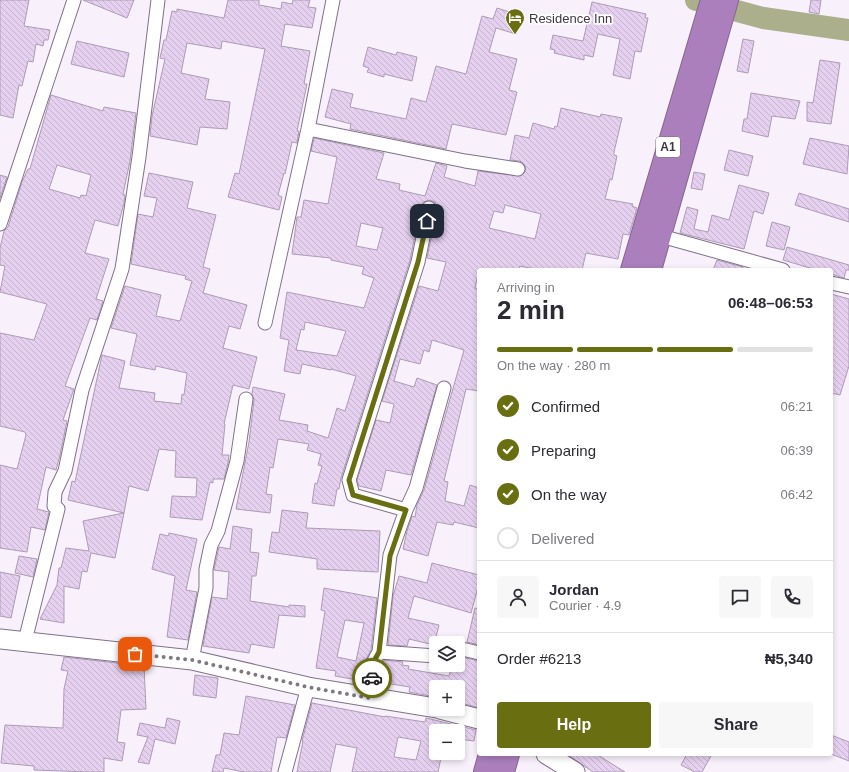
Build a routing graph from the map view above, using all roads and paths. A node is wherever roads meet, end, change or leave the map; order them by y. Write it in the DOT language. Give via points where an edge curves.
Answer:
graph roads {
  1 [pos="74,0"];
  2 [pos="158,0"];
  3 [pos="333,0"];
  4 [pos="712,0"];
  5 [pos="727,0"];
  6 [pos="711,27"];
  7 [pos="308,129"];
  8 [pos="518,169"];
  9 [pos="430,208"];
  10 [pos="0,223"];
  11 [pos="661,236"];
  12 [pos="633,268"];
  13 [pos="651,268"];
  14 [pos="777,268"];
  15 [pos="833,283"];
  16 [pos="849,287"];
  17 [pos="265,323"];
  18 [pos="444,388"];
  19 [pos="246,399"];
  20 [pos="406,510"];
  21 [pos="0,639"];
  22 [pos="25,640"];
  23 [pos="465,650"];
  24 [pos="379,652"];
  25 [pos="477,653"];
  26 [pos="429,656"];
  27 [pos="192,660"];
  28 [pos="308,687"];
  29 [pos="369,698"];
  30 [pos="429,707"];
  31 [pos="465,715"];
  32 [pos="477,718"];
  33 [pos="489,756"];
  34 [pos="507,756"];
  35 [pos="549,756"];
  36 [pos="285,772"];
  37 [pos="485,772"];
  38 [pos="503,772"];
  39 [pos="575,772"];
  1 -- 10 [label="street"];
  2 -- 22 [label="street" via="122,269 82,390 65,471 55,492 54,506 58,509"];
  3 -- 7 [label="street"];
  4 -- 6 [label="highway, A1"];
  5 -- 6 [label="highway, A1"];
  6 -- 11 [label="highway, A1"];
  6 -- 12 [label="highway, A1"];
  7 -- 8 [label="street" via="465,162"];
  7 -- 17 [label="street"];
  9 -- 20 [label="street" via="418,262 349,480 353,495"];
  11 -- 13 [label="highway, A1"];
  11 -- 14 [label="street"];
  15 -- 16 [label="street"];
  18 -- 20 [label="street" via="416,488"];
  19 -- 27 [label="street" via="237,461 206,569 206,588"];
  20 -- 24 [label="street" via="390,556"];
  21 -- 22 [label="street"];
  22 -- 27 [label="street"];
  23 -- 25 [label="street"];
  24 -- 26 [label="street"];
  24 -- 29 [label="street" via="374,661"];
  27 -- 28 [label="street"];
  28 -- 29 [label="street"];
  28 -- 36 [label="street"];
  29 -- 30 [label="street"];
  31 -- 32 [label="street"];
  33 -- 37 [label="highway"];
  34 -- 38 [label="highway"];
  35 -- 39 [label="street"];
}
